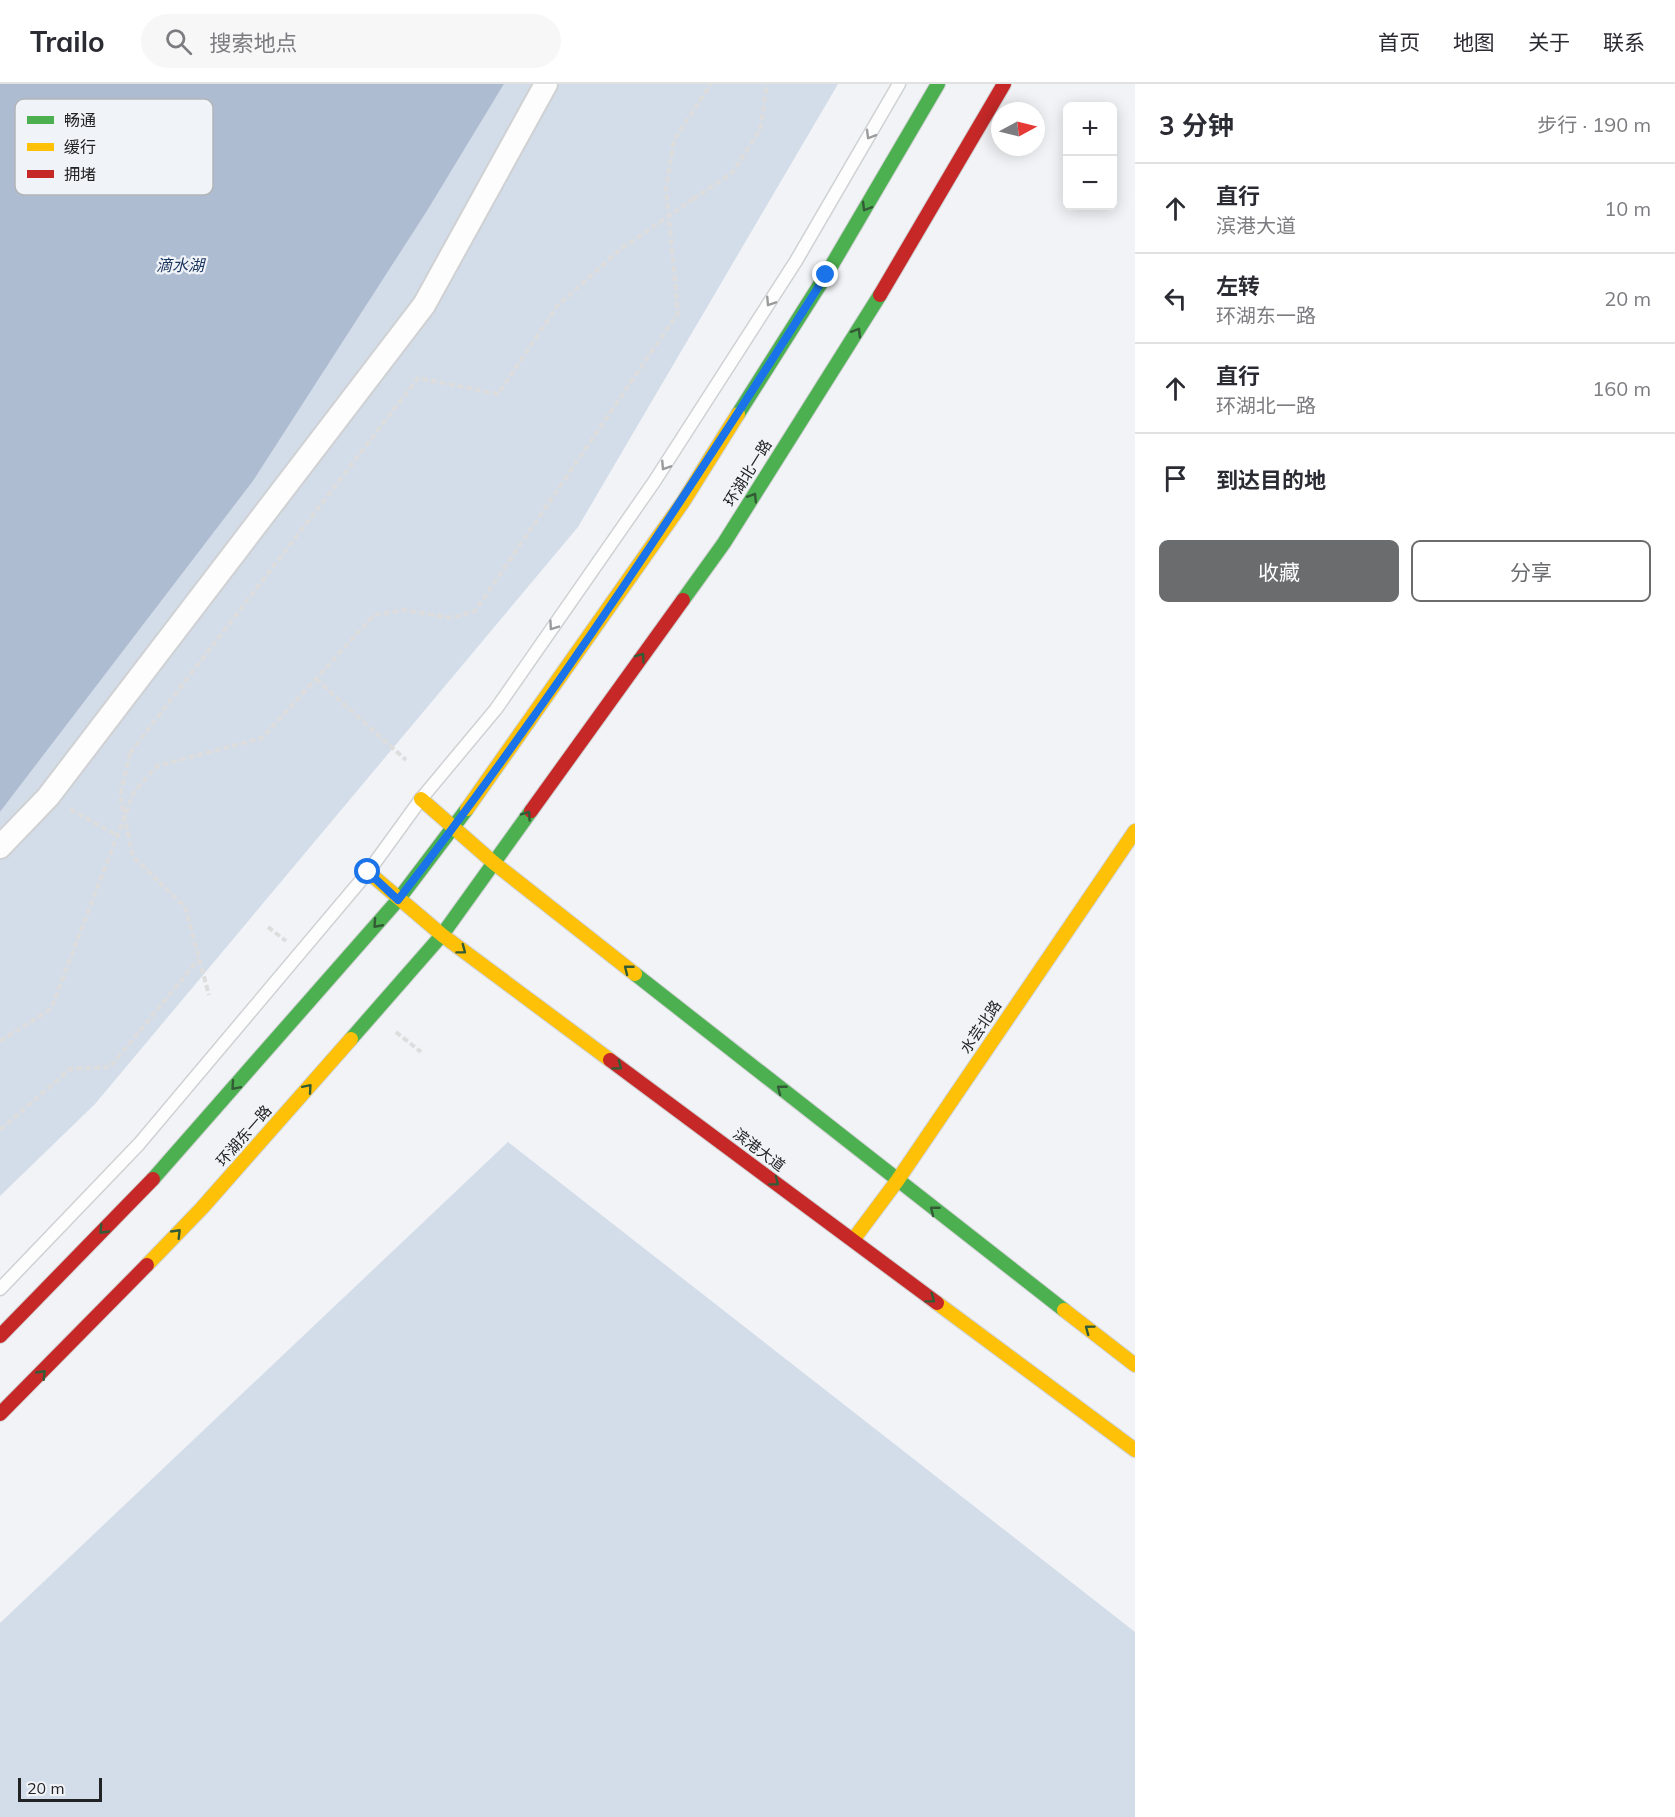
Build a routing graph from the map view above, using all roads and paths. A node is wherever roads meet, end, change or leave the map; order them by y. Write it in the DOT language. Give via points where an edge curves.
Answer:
graph roads {
  1 [pos="546,84"];
  2 [pos="711,84"];
  3 [pos="767,84"];
  4 [pos="899,84"];
  5 [pos="938,84"];
  6 [pos="1004,84"];
  7 [pos="316,679"];
  8 [pos="406,760"];
  9 [pos="48,796"];
  10 [pos="421,799"];
  11 [pos="453,829"];
  12 [pos="1135,831"];
  13 [pos="118,836"];
  14 [pos="0,847"];
  15 [pos="494,863"];
  16 [pos="368,872"];
  17 [pos="398,900"];
  18 [pos="442,935"];
  19 [pos="199,959"];
  20 [pos="208,995"];
  21 [pos="0,1041"];
  22 [pos="0,1130"];
  23 [pos="897,1181"];
  24 [pos="852,1240"];
  25 [pos="0,1289"];
  26 [pos="0,1336"];
  27 [pos="1135,1365"];
  28 [pos="0,1414"];
  29 [pos="1135,1450"];
  1 -- 9 [label="street" via="424,305"];
  2 -- 7 [label="path" via="675,140 666,189 678,313 475,611 451,618 405,610 374,615"];
  3 -- 19 [label="path, bridge" via="760,130 732,173 622,248 558,305 498,394 418,378 130,753 120,796 133,857 185,907"];
  4 -- 10 [label="lane, one-way" via="796,261 654,482 495,710"];
  5 -- 11 [label="main road, one-way" via="826,275 682,502"];
  15 -- 6 [label="main road, 环湖北一路, one-way" via="724,543 879,297"];
  7 -- 8 [label="path"];
  7 -- 13 [label="path" via="261,738 157,766 135,792"];
  9 -- 13 [label="path"];
  9 -- 14 [label="street"];
  10 -- 11 [label="main road"];
  10 -- 16 [label="lane"];
  11 -- 15 [label="main road"];
  11 -- 17 [label="main road"];
  12 -- 23 [label="main road, 水芸北路"];
  13 -- 21 [label="path" via="51,1009"];
  15 -- 18 [label="main road, 环湖东一路"];
  23 -- 15 [label="main road, one-way"];
  16 -- 17 [label="main road, 滨港大道"];
  16 -- 25 [label="lane" via="139,1144"];
  17 -- 18 [label="main road, 滨港大道"];
  17 -- 26 [label="main road, one-way" via="164,1167"];
  18 -- 24 [label="main road, 滨港大道, one-way"];
  28 -- 18 [label="main road, 环湖东一路, one-way" via="202,1208"];
  19 -- 20 [label="path"];
  19 -- 22 [label="path" via="110,1067 70,1069"];
  23 -- 24 [label="main road, 水芸北路"];
  27 -- 23 [label="main road, one-way"];
  24 -- 29 [label="main road, 滨港大道, one-way"];
}
